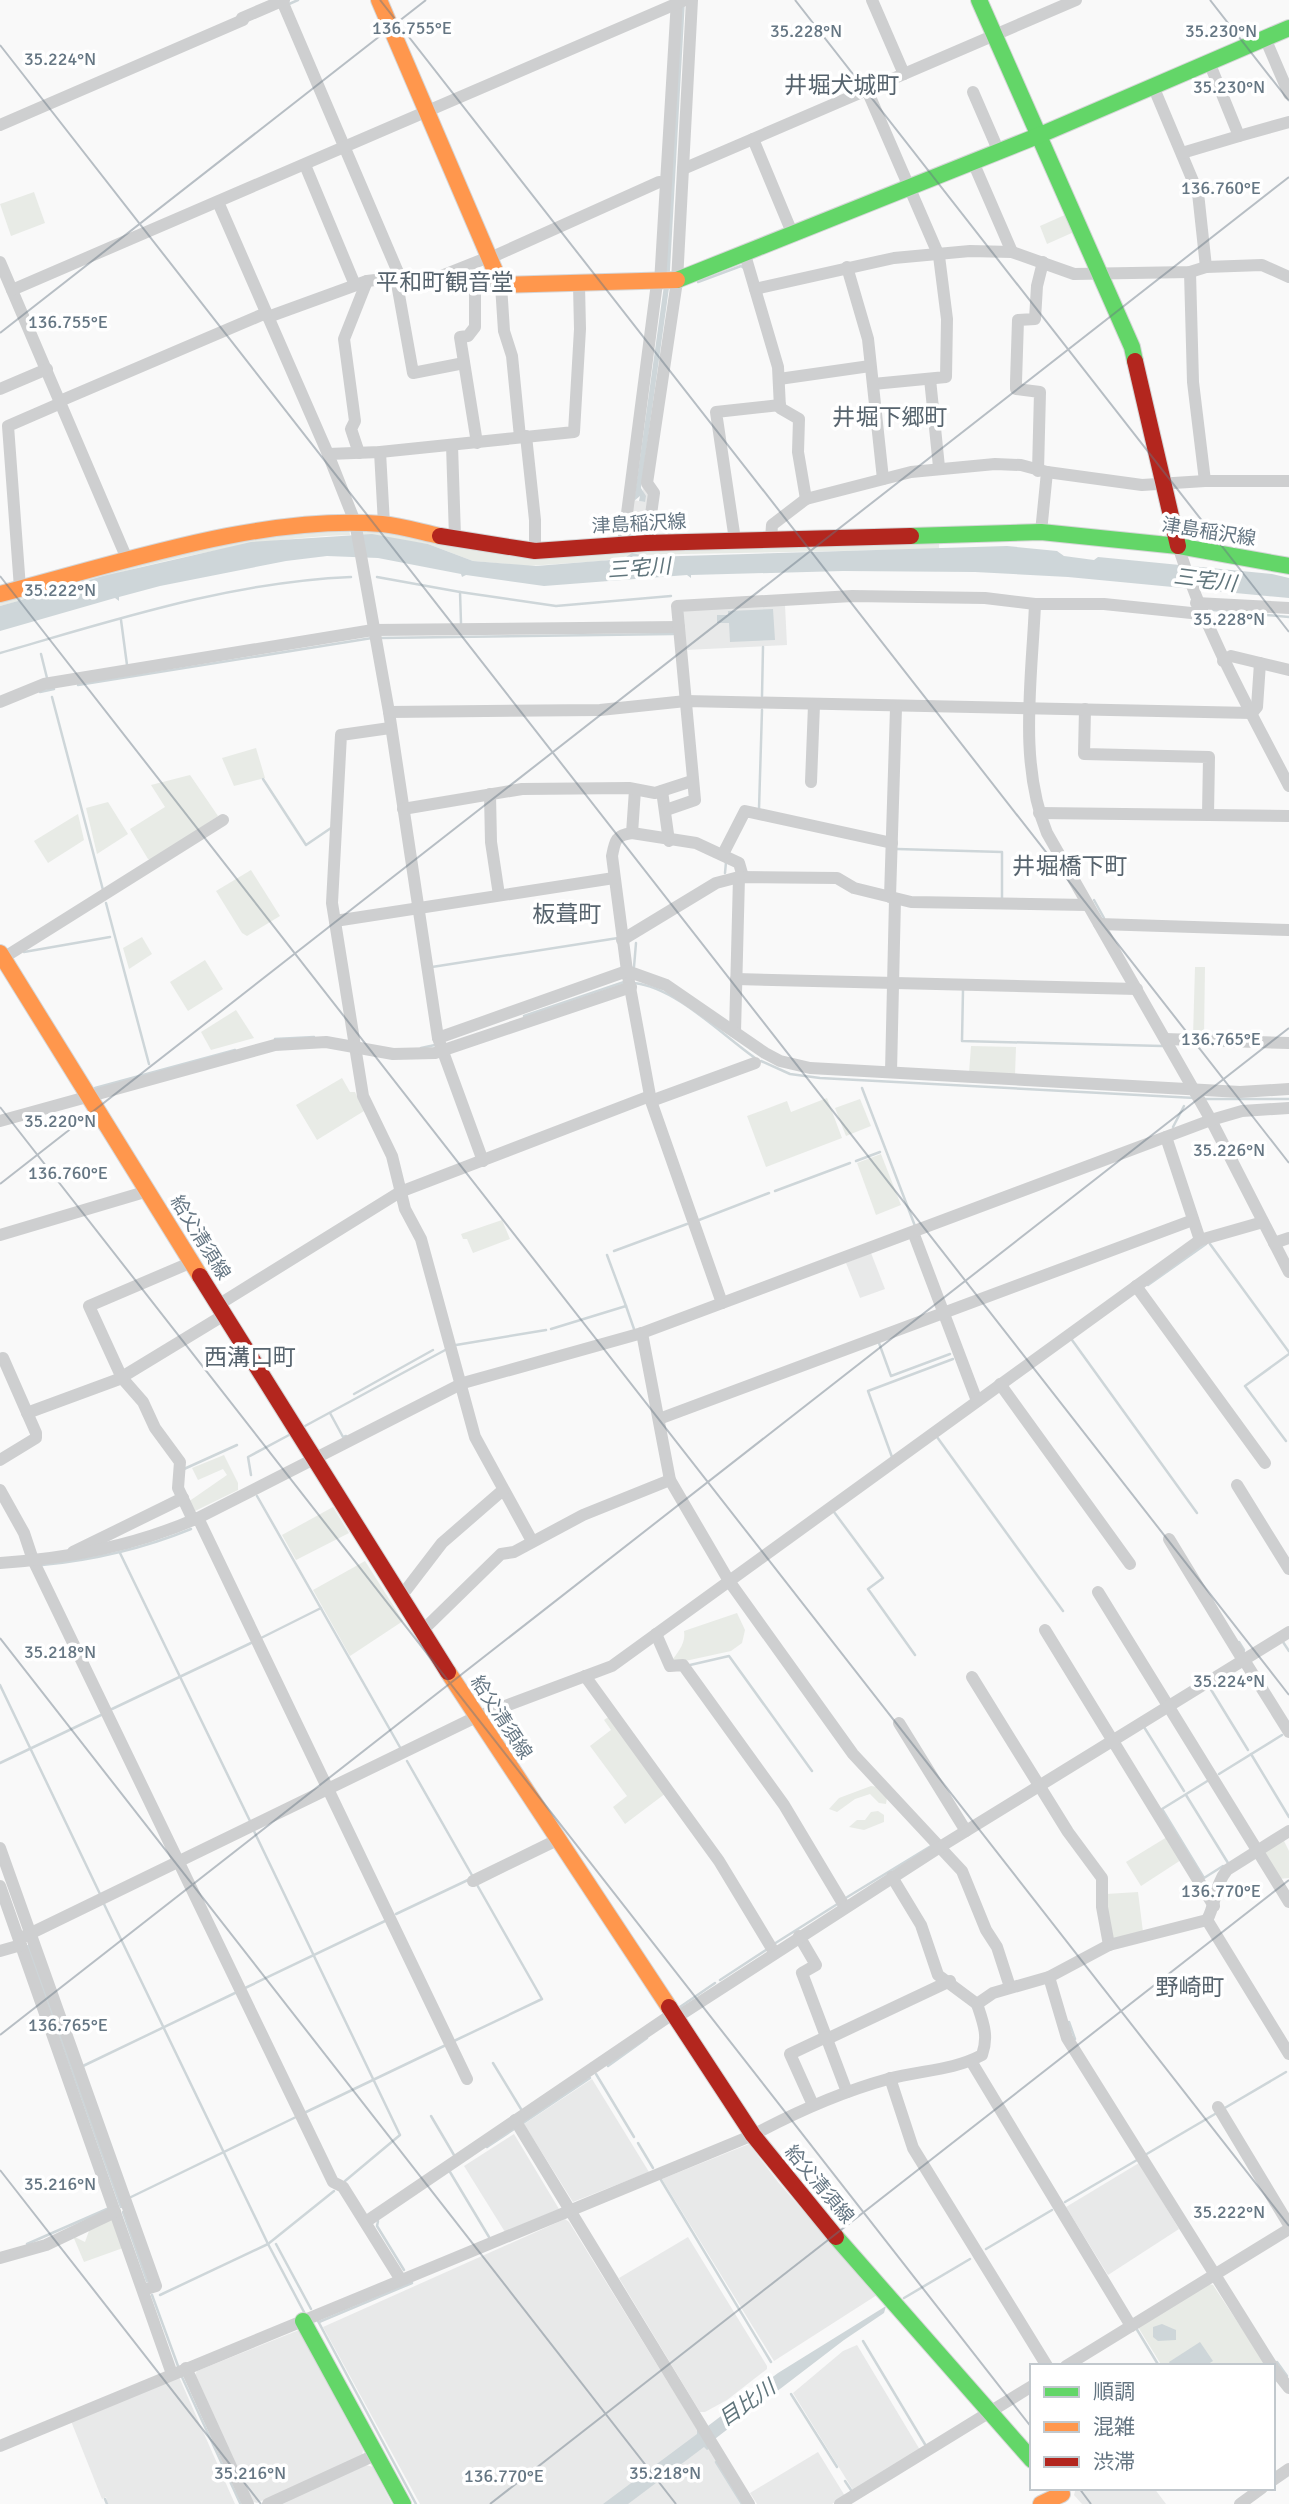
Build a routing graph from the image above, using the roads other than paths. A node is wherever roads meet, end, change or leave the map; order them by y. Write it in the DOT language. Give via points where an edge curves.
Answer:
graph roads {
  1 [pos="379,0"];
  2 [pos="872,0"];
  3 [pos="979,0"];
  4 [pos="1076,0"];
  5 [pos="281,1"];
  6 [pos="682,1"];
  7 [pos="1289,28"];
  8 [pos="995,35"];
  9 [pos="1265,38"];
  10 [pos="1209,62"];
  11 [pos="904,74"];
  12 [pos="1153,86"];
  13 [pos="867,90"];
  14 [pos="973,92"];
  15 [pos="1289,94"];
  16 [pos="427,112"];
  17 [pos="1289,122"];
  18 [pos="0,125"];
  19 [pos="1040,135"];
  20 [pos="1239,136"];
  21 [pos="753,139"];
  22 [pos="345,148"];
  23 [pos="999,152"];
  24 [pos="1182,153"];
  25 [pos="973,162"];
  26 [pos="305,164"];
  27 [pos="683,169"];
  28 [pos="666,183"];
  29 [pos="909,188"];
  30 [pos="218,202"];
  31 [pos="793,235"];
  32 [pos="1012,252"];
  33 [pos="745,255"];
  34 [pos="939,256"];
  35 [pos="489,257"];
  36 [pos="0,262"];
  37 [pos="1043,262"];
  38 [pos="848,267"];
  39 [pos="1206,267"];
  40 [pos="1189,272"];
  41 [pos="1102,274"];
  42 [pos="1289,277"];
  43 [pos="398,278"];
  44 [pos="433,280"];
  45 [pos="361,283"];
  46 [pos="475,283"];
  47 [pos="666,283"];
  48 [pos="502,285"];
  49 [pos="579,285"];
  50 [pos="755,289"];
  51 [pos="12,290"];
  52 [pos="267,315"];
  53 [pos="464,363"];
  54 [pos="870,366"];
  55 [pos="47,369"];
  56 [pos="779,379"];
  57 [pos="930,379"];
  58 [pos="873,384"];
  59 [pos="0,389"];
  60 [pos="61,402"];
  61 [pos="780,405"];
  62 [pos="523,437"];
  63 [pos="477,443"];
  64 [pos="452,445"];
  65 [pos="380,452"];
  66 [pos="359,453"];
  67 [pos="328,454"];
  68 [pos="939,467"];
  69 [pos="1042,471"];
  70 [pos="883,479"];
  71 [pos="1205,481"];
  72 [pos="1289,481"];
  73 [pos="1164,484"];
  74 [pos="806,499"];
  75 [pos="384,524"];
  76 [pos="355,525"];
  77 [pos="1041,532"];
  78 [pos="455,537"];
  79 [pos="771,539"];
  80 [pos="735,540"];
  81 [pos="647,543"];
  82 [pos="623,544"];
  83 [pos="1178,546"];
  84 [pos="535,551"];
  85 [pos="127,559"];
  86 [pos="1289,566"];
  87 [pos="20,588"];
  88 [pos="0,594"];
  89 [pos="1035,604"];
  90 [pos="1198,606"];
  91 [pos="1289,608"];
  92 [pos="679,627"];
  93 [pos="374,635"];
  94 [pos="1223,661"];
  95 [pos="1260,663"];
  96 [pos="1289,670"];
  97 [pos="0,702"];
  98 [pos="686,702"];
  99 [pos="814,705"];
  100 [pos="896,708"];
  101 [pos="1031,709"];
  102 [pos="1085,709"];
  103 [pos="389,712"];
  104 [pos="1252,713"];
  105 [pos="390,728"];
  106 [pos="692,781"];
  107 [pos="811,782"];
  108 [pos="1289,786"];
  109 [pos="635,790"];
  110 [pos="662,791"];
  111 [pos="490,794"];
  112 [pos="402,810"];
  113 [pos="666,810"];
  114 [pos="1039,813"];
  115 [pos="1208,815"];
  116 [pos="1289,816"];
  117 [pos="223,820"];
  118 [pos="632,833"];
  119 [pos="668,841"];
  120 [pos="892,843"];
  121 [pos="723,854"];
  122 [pos="741,877"];
  123 [pos="614,878"];
  124 [pos="499,895"];
  125 [pos="893,898"];
  126 [pos="1088,905"];
  127 [pos="417,908"];
  128 [pos="335,921"];
  129 [pos="1102,928"];
  130 [pos="1289,930"];
  131 [pos="1232,932"];
  132 [pos="1289,938"];
  133 [pos="622,940"];
  134 [pos="1,957"];
  135 [pos="736,979"];
  136 [pos="629,981"];
  137 [pos="893,984"];
  138 [pos="1137,989"];
  139 [pos="735,1032"];
  140 [pos="1165,1039"];
  141 [pos="355,1043"];
  142 [pos="1289,1043"];
  143 [pos="439,1045"];
  144 [pos="755,1063"];
  145 [pos="891,1072"];
  146 [pos="1289,1083"];
  147 [pos="1289,1089"];
  148 [pos="88,1095"];
  149 [pos="1197,1096"];
  150 [pos="650,1099"];
  151 [pos="1289,1108"];
  152 [pos="1211,1120"];
  153 [pos="0,1121"];
  154 [pos="1166,1137"];
  155 [pos="483,1161"];
  156 [pos="148,1191"];
  157 [pos="400,1192"];
  158 [pos="1193,1220"];
  159 [pos="1263,1222"];
  160 [pos="913,1232"];
  161 [pos="0,1235"];
  162 [pos="1289,1238"];
  163 [pos="1200,1240"];
  164 [pos="1274,1243"];
  165 [pos="192,1262"];
  166 [pos="1289,1272"];
  167 [pos="1136,1286"];
  168 [pos="722,1303"];
  169 [pos="221,1310"];
  170 [pos="943,1312"];
  171 [pos="642,1333"];
  172 [pos="0,1359"];
  173 [pos="122,1378"];
  174 [pos="463,1383"];
  175 [pos="1000,1384"];
  176 [pos="976,1401"];
  177 [pos="27,1413"];
  178 [pos="659,1419"];
  179 [pos="314,1459"];
  180 [pos="0,1460"];
  181 [pos="1265,1463"];
  182 [pos="670,1480"];
  183 [pos="1237,1485"];
  184 [pos="0,1490"];
  185 [pos="503,1490"];
  186 [pos="183,1498"];
  187 [pos="196,1519"];
  188 [pos="1169,1539"];
  189 [pos="532,1541"];
  190 [pos="65,1556"];
  191 [pos="33,1560"];
  192 [pos="0,1563"];
  193 [pos="1130,1564"];
  194 [pos="1289,1569"];
  195 [pos="729,1581"];
  196 [pos="1098,1592"];
  197 [pos="398,1596"];
  198 [pos="1045,1630"];
  199 [pos="421,1632"];
  200 [pos="1289,1632"];
  201 [pos="656,1634"];
  202 [pos="1244,1660"];
  203 [pos="585,1676"];
  204 [pos="972,1677"];
  205 [pos="1169,1706"];
  206 [pos="476,1717"];
  207 [pos="899,1723"];
  208 [pos="1289,1732"];
  209 [pos="1113,1741"];
  210 [pos="1039,1786"];
  211 [pos="328,1789"];
  212 [pos="966,1831"];
  213 [pos="1289,1831"];
  214 [pos="557,1840"];
  215 [pos="940,1847"];
  216 [pos="0,1848"];
  217 [pos="1258,1851"];
  218 [pos="177,1863"];
  219 [pos="892,1877"];
  220 [pos="473,1881"];
  221 [pos="0,1886"];
  222 [pos="1289,1902"];
  223 [pos="1214,1906"];
  224 [pos="845,1907"];
  225 [pos="1207,1920"];
  226 [pos="799,1936"];
  227 [pos="24,1939"];
  228 [pos="1109,1945"];
  229 [pos="0,1951"];
  230 [pos="774,1952"];
  231 [pos="1049,1977"];
  232 [pos="950,1982"];
  233 [pos="1010,1987"];
  234 [pos="977,2004"];
  235 [pos="672,2017"];
  236 [pos="827,2038"];
  237 [pos="1289,2054"];
  238 [pos="971,2061"];
  239 [pos="890,2078"];
  240 [pos="467,2080"];
  241 [pos="847,2092"];
  242 [pos="813,2105"];
  243 [pos="1218,2108"];
  244 [pos="514,2120"];
  245 [pos="753,2135"];
  246 [pos="570,2210"];
  247 [pos="115,2212"];
  248 [pos="366,2221"];
  249 [pos="1289,2227"];
  250 [pos="0,2258"];
  251 [pos="1213,2276"];
  252 [pos="401,2280"];
  253 [pos="143,2290"];
  254 [pos="303,2320"];
  255 [pos="1131,2326"];
  256 [pos="1045,2364"];
  257 [pos="1069,2364"];
  258 [pos="1271,2364"];
  259 [pos="186,2368"];
  260 [pos="1275,2370"];
  261 [pos="172,2374"];
  262 [pos="1030,2387"];
  263 [pos="1289,2388"];
  264 [pos="990,2412"];
  265 [pos="0,2446"];
  266 [pos="377,2454"];
  267 [pos="1030,2458"];
  268 [pos="1259,2490"];
  269 [pos="1062,2493"];
  270 [pos="248,2504"];
  271 [pos="268,2504"];
  272 [pos="403,2504"];
  273 [pos="749,2504"];
  274 [pos="840,2504"];
  275 [pos="1041,2504"];
  276 [pos="1240,2504"];
  1 -- 16 [label="main road"];
  2 -- 11 [label="street"];
  3 -- 8 [label="main road"];
  4 -- 8 [label="street"];
  5 -- 18 [label="street"];
  5 -- 22 [label="street"];
  6 -- 16 [label="street"];
  6 -- 27 [label="street"];
  6 -- 28 [label="street"];
  7 -- 9 [label="main road"];
  8 -- 11 [label="street"];
  8 -- 19 [label="main road"];
  9 -- 10 [label="main road"];
  9 -- 15 [label="street"];
  10 -- 12 [label="main road"];
  10 -- 20 [label="street"];
  11 -- 13 [label="street"];
  12 -- 19 [label="main road"];
  12 -- 24 [label="street"];
  13 -- 21 [label="street"];
  13 -- 29 [label="street"];
  14 -- 23 [label="street"];
  16 -- 22 [label="street"];
  16 -- 35 [label="main road"];
  17 -- 20 [label="street"];
  19 -- 23 [label="main road"];
  19 -- 41 [label="main road"];
  20 -- 24 [label="street"];
  21 -- 27 [label="street"];
  21 -- 31 [label="street"];
  22 -- 26 [label="street"];
  22 -- 43 [label="street"];
  23 -- 25 [label="main road"];
  24 -- 39 [label="street" via="1198,193"];
  25 -- 29 [label="main road"];
  25 -- 32 [label="street"];
  26 -- 30 [label="street"];
  26 -- 45 [label="street"];
  27 -- 47 [label="street"];
  28 -- 35 [label="street" via="659,182"];
  28 -- 47 [label="street"];
  29 -- 31 [label="main road"];
  29 -- 34 [label="street"];
  30 -- 51 [label="street"];
  30 -- 52 [label="street"];
  31 -- 33 [label="main road"];
  32 -- 34 [label="street"];
  32 -- 37 [label="street"];
  33 -- 47 [label="main road"];
  33 -- 50 [label="street"];
  34 -- 38 [label="street"];
  34 -- 57 [label="street" via="947,319 946,377"];
  35 -- 44 [label="street"];
  35 -- 48 [label="main road"];
  36 -- 51 [label="street"];
  37 -- 41 [label="street" via="1074,274"];
  37 -- 69 [label="street" via="1035,319 1018,320 1016,382 1016,389 1040,392"];
  38 -- 50 [label="street"];
  38 -- 54 [label="street" via="863,311"];
  39 -- 40 [label="street"];
  39 -- 42 [label="street" via="1262,265"];
  40 -- 41 [label="street"];
  40 -- 71 [label="street" via="1193,382"];
  41 -- 73 [label="main road" via="1132,347"];
  43 -- 44 [label="street"];
  43 -- 45 [label="street"];
  43 -- 53 [label="street" via="413,373"];
  44 -- 46 [label="street"];
  45 -- 52 [label="street"];
  45 -- 66 [label="street" via="344,339 355,421 351,429"];
  46 -- 48 [label="street"];
  46 -- 53 [label="street" via="475,327 468,336 460,337"];
  47 -- 49 [label="main road"];
  47 -- 81 [label="street" via="647,483 654,493"];
  47 -- 82 [label="street"];
  48 -- 49 [label="main road"];
  48 -- 62 [label="street" via="504,331"];
  49 -- 62 [label="street" via="574,432"];
  50 -- 56 [label="street"];
  51 -- 55 [label="street"];
  52 -- 60 [label="street"];
  52 -- 67 [label="street"];
  53 -- 63 [label="street"];
  54 -- 56 [label="street"];
  54 -- 58 [label="street"];
  55 -- 59 [label="street"];
  55 -- 60 [label="street"];
  56 -- 61 [label="street"];
  57 -- 58 [label="street"];
  57 -- 68 [label="street"];
  58 -- 70 [label="street"];
  60 -- 85 [label="street"];
  60 -- 87 [label="street" via="8,426"];
  61 -- 74 [label="street" via="799,419 798,452"];
  61 -- 80 [label="street" via="716,412"];
  62 -- 63 [label="street"];
  62 -- 84 [label="street"];
  63 -- 64 [label="street"];
  64 -- 65 [label="street"];
  64 -- 78 [label="street"];
  65 -- 66 [label="street"];
  65 -- 75 [label="street"];
  66 -- 67 [label="street"];
  67 -- 76 [label="street"];
  68 -- 69 [label="street" via="1021,465"];
  68 -- 70 [label="street"];
  69 -- 73 [label="street"];
  69 -- 77 [label="street"];
  70 -- 74 [label="street"];
  71 -- 72 [label="street"];
  71 -- 73 [label="street"];
  73 -- 83 [label="main road"];
  74 -- 79 [label="street" via="772,525"];
  75 -- 76 [label="main road, 津島稲沢線"];
  75 -- 78 [label="main road, 津島稲沢線"];
  76 -- 85 [label="main road, 津島稲沢線" via="299,526 211,539"];
  76 -- 93 [label="street"];
  77 -- 79 [label="main road, 津島稲沢線"];
  77 -- 83 [label="main road, 津島稲沢線"];
  78 -- 84 [label="main road, 津島稲沢線"];
  79 -- 80 [label="main road, 津島稲沢線"];
  80 -- 81 [label="main road, 津島稲沢線"];
  81 -- 82 [label="main road, 津島稲沢線"];
  82 -- 84 [label="main road, 津島稲沢線"];
  83 -- 86 [label="main road, 津島稲沢線"];
  83 -- 90 [label="street"];
  85 -- 87 [label="main road, 津島稲沢線"];
  87 -- 88 [label="main road, 津島稲沢線"];
  89 -- 90 [label="street"];
  89 -- 92 [label="street" via="985,598 852,596 677,606"];
  89 -- 101 [label="street"];
  90 -- 91 [label="street"];
  90 -- 94 [label="street"];
  92 -- 93 [label="street"];
  92 -- 98 [label="street"];
  93 -- 97 [label="street" via="44,684"];
  93 -- 103 [label="street"];
  94 -- 95 [label="street" via="1231,656"];
  94 -- 104 [label="street"];
  95 -- 96 [label="street"];
  95 -- 104 [label="street" via="1257,707"];
  98 -- 99 [label="street"];
  98 -- 103 [label="street" via="600,710"];
  98 -- 106 [label="street"];
  99 -- 100 [label="street"];
  99 -- 107 [label="street"];
  100 -- 101 [label="street"];
  100 -- 120 [label="street"];
  101 -- 102 [label="street"];
  101 -- 114 [label="street" via="1031,777"];
  102 -- 104 [label="street"];
  102 -- 115 [label="street" via="1084,754 1209,757"];
  103 -- 105 [label="street"];
  104 -- 108 [label="street"];
  105 -- 112 [label="street"];
  105 -- 128 [label="street" via="341,735 332,903"];
  106 -- 110 [label="street"];
  106 -- 113 [label="street" via="695,800"];
  109 -- 110 [label="street"];
  109 -- 111 [label="street" via="522,789"];
  109 -- 118 [label="street"];
  110 -- 113 [label="street"];
  111 -- 112 [label="street"];
  111 -- 124 [label="street"];
  112 -- 127 [label="street"];
  113 -- 119 [label="street"];
  114 -- 115 [label="street"];
  114 -- 126 [label="street"];
  115 -- 116 [label="street"];
  117 -- 134 [label="street"];
  118 -- 119 [label="street"];
  118 -- 123 [label="street" via="615,839"];
  119 -- 121 [label="street" via="696,843"];
  120 -- 121 [label="street" via="745,810"];
  120 -- 125 [label="street"];
  121 -- 122 [label="street" via="739,863"];
  122 -- 125 [label="street" via="837,878 854,888"];
  122 -- 133 [label="street" via="716,884"];
  122 -- 135 [label="street"];
  123 -- 124 [label="street"];
  123 -- 133 [label="street"];
  124 -- 127 [label="street"];
  125 -- 126 [label="street"];
  125 -- 137 [label="street"];
  126 -- 129 [label="street"];
  127 -- 128 [label="street"];
  127 -- 143 [label="street"];
  128 -- 141 [label="street"];
  129 -- 131 [label="street"];
  129 -- 138 [label="street"];
  130 -- 131 [label="street"];
  131 -- 132 [label="street"];
  133 -- 136 [label="street"];
  134 -- 148 [label="main road, 給父清須線"];
  135 -- 137 [label="street"];
  135 -- 139 [label="street"];
  136 -- 139 [label="street" via="666,985"];
  136 -- 143 [label="street" via="617,989"];
  136 -- 150 [label="street"];
  137 -- 138 [label="street"];
  137 -- 145 [label="street"];
  138 -- 140 [label="street"];
  139 -- 145 [label="street" via="780,1061 810,1068"];
  140 -- 142 [label="street"];
  140 -- 149 [label="street"];
  141 -- 143 [label="street" via="393,1054"];
  141 -- 148 [label="street" via="275,1045"];
  141 -- 157 [label="street" via="363,1097 393,1156"];
  143 -- 155 [label="street"];
  144 -- 150 [label="street"];
  145 -- 149 [label="street"];
  146 -- 147 [label="street"];
  147 -- 149 [label="street"];
  148 -- 153 [label="street"];
  148 -- 156 [label="main road, 給父清須線"];
  149 -- 152 [label="street"];
  150 -- 155 [label="street"];
  150 -- 168 [label="street"];
  151 -- 152 [label="street" via="1242,1111"];
  152 -- 154 [label="street"];
  152 -- 159 [label="street"];
  154 -- 158 [label="street"];
  154 -- 160 [label="street"];
  155 -- 157 [label="street"];
  156 -- 161 [label="street"];
  156 -- 165 [label="main road, 給父清須線"];
  157 -- 169 [label="street"];
  157 -- 174 [label="street" via="421,1239"];
  158 -- 163 [label="street"];
  158 -- 170 [label="street"];
  159 -- 163 [label="street"];
  159 -- 164 [label="street"];
  160 -- 168 [label="street"];
  160 -- 170 [label="street"];
  162 -- 164 [label="street"];
  163 -- 167 [label="street"];
  164 -- 166 [label="street"];
  165 -- 169 [label="main road, 給父清須線"];
  165 -- 173 [label="street" via="89,1306"];
  167 -- 175 [label="street"];
  167 -- 181 [label="street"];
  168 -- 171 [label="street"];
  169 -- 173 [label="street"];
  169 -- 179 [label="main road, 給父清須線"];
  170 -- 176 [label="street"];
  170 -- 178 [label="street"];
  171 -- 174 [label="street"];
  171 -- 178 [label="street"];
  172 -- 177 [label="street" via="13,1377"];
  173 -- 177 [label="street"];
  173 -- 186 [label="street" via="143,1402 180,1462 178,1488"];
  174 -- 179 [label="street"];
  174 -- 185 [label="street" via="475,1437"];
  175 -- 176 [label="street"];
  175 -- 193 [label="street"];
  176 -- 195 [label="street"];
  177 -- 180 [label="street" via="36,1438"];
  178 -- 182 [label="street"];
  179 -- 187 [label="street"];
  179 -- 197 [label="main road, 給父清須線"];
  182 -- 189 [label="street"];
  182 -- 195 [label="street"];
  183 -- 194 [label="street"];
  184 -- 191 [label="street"];
  185 -- 189 [label="street"];
  185 -- 197 [label="street" via="442,1543"];
  186 -- 187 [label="street"];
  186 -- 190 [label="street"];
  187 -- 190 [label="street" via="106,1550"];
  187 -- 211 [label="street"];
  188 -- 202 [label="street"];
  189 -- 199 [label="street" via="501,1555"];
  190 -- 191 [label="street"];
  191 -- 192 [label="street"];
  191 -- 218 [label="street"];
  195 -- 201 [label="street"];
  195 -- 215 [label="street" via="853,1754"];
  196 -- 205 [label="street"];
  197 -- 199 [label="main road, 給父清須線"];
  198 -- 209 [label="street"];
  199 -- 206 [label="main road, 給父清須線"];
  200 -- 202 [label="street"];
  201 -- 203 [label="street" via="612,1666"];
  201 -- 224 [label="street" via="670,1666 683,1665 784,1805"];
  202 -- 205 [label="street"];
  202 -- 208 [label="street"];
  203 -- 206 [label="street"];
  203 -- 230 [label="street" via="719,1861"];
  204 -- 210 [label="street"];
  205 -- 209 [label="street"];
  205 -- 217 [label="street"];
  206 -- 211 [label="street"];
  206 -- 214 [label="main road, 給父清須線"];
  207 -- 212 [label="street"];
  209 -- 210 [label="street"];
  209 -- 223 [label="street"];
  210 -- 212 [label="street"];
  210 -- 228 [label="street" via="1102,1878"];
  211 -- 218 [label="street"];
  211 -- 240 [label="street"];
  212 -- 215 [label="street"];
  213 -- 217 [label="street"];
  214 -- 220 [label="street"];
  214 -- 235 [label="main road, 給父清須線"];
  215 -- 219 [label="street"];
  215 -- 233 [label="street" via="962,1871"];
  216 -- 227 [label="street"];
  217 -- 222 [label="street"];
  217 -- 223 [label="street" via="1221,1877"];
  218 -- 227 [label="street"];
  218 -- 248 [label="street" via="333,2182 343,2187"];
  219 -- 224 [label="street"];
  219 -- 232 [label="street" via="921,1925 938,1975"];
  221 -- 227 [label="street"];
  223 -- 225 [label="street"];
  224 -- 226 [label="street"];
  225 -- 228 [label="street"];
  225 -- 237 [label="street"];
  226 -- 230 [label="street"];
  226 -- 236 [label="street" via="816,1965 802,1973"];
  227 -- 229 [label="street"];
  227 -- 247 [label="street"];
  227 -- 253 [label="street" via="156,2286"];
  228 -- 231 [label="street"];
  230 -- 235 [label="street"];
  231 -- 233 [label="street"];
  231 -- 251 [label="street" via="1067,2038"];
  232 -- 234 [label="street"];
  232 -- 236 [label="street"];
  233 -- 234 [label="street"];
  234 -- 238 [label="street" via="986,2044 982,2055"];
  235 -- 244 [label="street"];
  235 -- 245 [label="main road, 給父清須線"];
  236 -- 241 [label="street"];
  236 -- 242 [label="street" via="790,2054"];
  238 -- 239 [label="street"];
  238 -- 255 [label="street"];
  239 -- 241 [label="street"];
  239 -- 256 [label="street" via="913,2148"];
  241 -- 242 [label="street"];
  242 -- 245 [label="street"];
  243 -- 249 [label="street"];
  244 -- 246 [label="street"];
  244 -- 248 [label="street"];
  245 -- 246 [label="street"];
  245 -- 264 [label="main road, 給父清須線" via="798,2193"];
  246 -- 252 [label="street"];
  246 -- 273 [label="street"];
  247 -- 250 [label="street" via="46,2245"];
  247 -- 253 [label="street"];
  248 -- 252 [label="street"];
  249 -- 251 [label="street"];
  251 -- 255 [label="street"];
  251 -- 258 [label="street"];
  252 -- 254 [label="street"];
  253 -- 261 [label="street"];
  254 -- 259 [label="street"];
  254 -- 266 [label="main road"];
  255 -- 257 [label="street"];
  259 -- 261 [label="street"];
  259 -- 270 [label="street"];
  260 -- 263 [label="street"];
  261 -- 265 [label="street"];
  262 -- 264 [label="street"];
  264 -- 267 [label="main road, 給父清須線"];
  264 -- 274 [label="street"];
  266 -- 271 [label="street"];
  266 -- 272 [label="main road"];
  268 -- 276 [label="street"];
  269 -- 275 [label="main road"];
}
